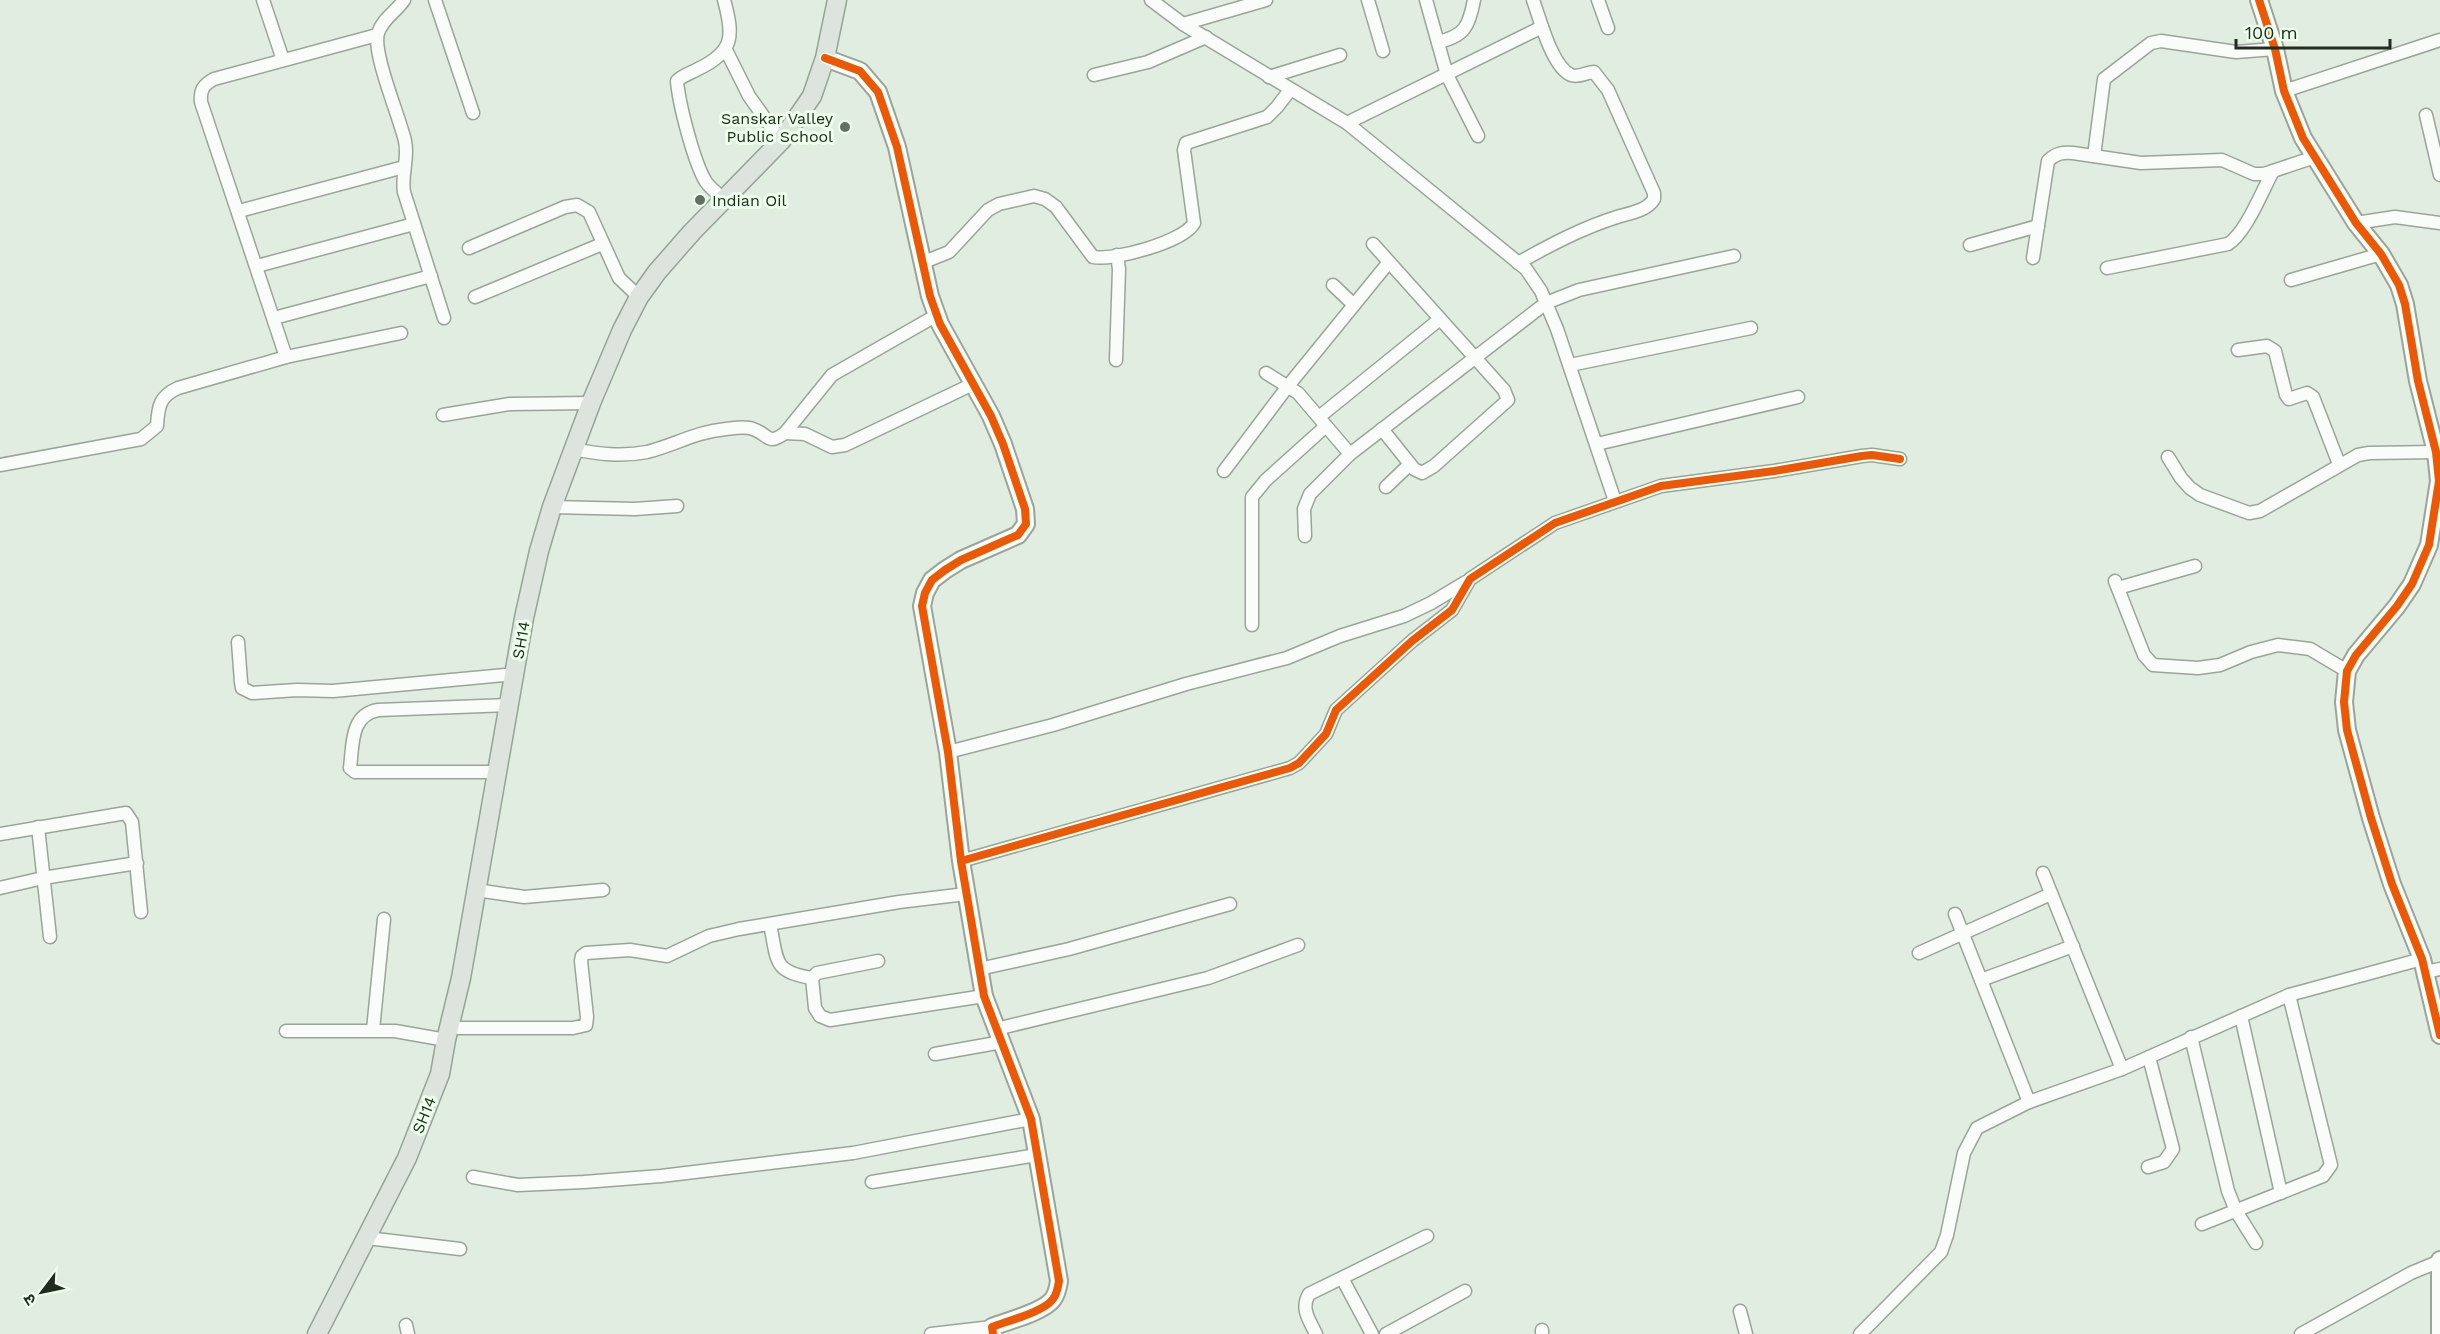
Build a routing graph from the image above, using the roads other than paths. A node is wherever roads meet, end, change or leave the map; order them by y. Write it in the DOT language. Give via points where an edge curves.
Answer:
graph roads {
  1 [pos="263,0"];
  2 [pos="404,0"];
  3 [pos="435,0"];
  4 [pos="724,0"];
  5 [pos="837,0"];
  6 [pos="1151,0"];
  7 [pos="1266,0"];
  8 [pos="1368,0"];
  9 [pos="1425,0"];
  10 [pos="1474,0"];
  11 [pos="1533,0"];
  12 [pos="1598,0"];
  13 [pos="2259,0"];
  14 [pos="1183,24"];
  15 [pos="1542,27"];
  16 [pos="1608,28"];
  17 [pos="377,35"];
  18 [pos="1206,37"];
  19 [pos="2440,40"];
  20 [pos="1438,42"];
  21 [pos="2275,49"];
  22 [pos="726,50"];
  23 [pos="1383,51"];
  24 [pos="1340,55"];
  25 [pos="825,58"];
  26 [pos="283,60"];
  27 [pos="1094,75"];
  28 [pos="1448,75"];
  29 [pos="1269,77"];
  30 [pos="1290,90"];
  31 [pos="2284,91"];
  32 [pos="473,113"];
  33 [pos="2426,115"];
  34 [pos="1347,123"];
  35 [pos="1478,136"];
  36 [pos="781,141"];
  37 [pos="2094,156"];
  38 [pos="2315,157"];
  39 [pos="404,167"];
  40 [pos="2273,171"];
  41 [pos="2440,175"];
  42 [pos="724,199"];
  43 [pos="239,211"];
  44 [pos="2356,223"];
  45 [pos="2440,223"];
  46 [pos="414,224"];
  47 [pos="2038,226"];
  48 [pos="602,244"];
  49 [pos="1373,244"];
  50 [pos="1970,245"];
  51 [pos="469,248"];
  52 [pos="2381,254"];
  53 [pos="1117,255"];
  54 [pos="1734,256"];
  55 [pos="2033,258"];
  56 [pos="924,262"];
  57 [pos="1389,262"];
  58 [pos="1518,263"];
  59 [pos="257,266"];
  60 [pos="2107,268"];
  61 [pos="431,276"];
  62 [pos="2291,280"];
  63 [pos="1333,285"];
  64 [pos="475,297"];
  65 [pos="639,297"];
  66 [pos="1546,303"];
  67 [pos="1354,305"];
  68 [pos="937,315"];
  69 [pos="274,318"];
  70 [pos="444,318"];
  71 [pos="1440,319"];
  72 [pos="1751,328"];
  73 [pos="401,333"];
  74 [pos="2238,350"];
  75 [pos="286,357"];
  76 [pos="1475,357"];
  77 [pos="1116,360"];
  78 [pos="1570,365"];
  79 [pos="1266,373"];
  80 [pos="973,384"];
  81 [pos="1288,386"];
  82 [pos="1798,397"];
  83 [pos="591,403"];
  84 [pos="443,415"];
  85 [pos="1322,422"];
  86 [pos="1382,429"];
  87 [pos="785,433"];
  88 [pos="1597,444"];
  89 [pos="573,449"];
  90 [pos="2436,452"];
  91 [pos="1350,453"];
  92 [pos="2168,457"];
  93 [pos="1900,459"];
  94 [pos="1410,464"];
  95 [pos="0,465"];
  96 [pos="2339,465"];
  97 [pos="1224,471"];
  98 [pos="2439,475"];
  99 [pos="1386,487"];
  100 [pos="1615,501"];
  101 [pos="677,506"];
  102 [pos="552,507"];
  103 [pos="1305,536"];
  104 [pos="2435,547"];
  105 [pos="2195,566"];
  106 [pos="1470,579"];
  107 [pos="1252,625"];
  108 [pos="238,642"];
  109 [pos="2347,671"];
  110 [pos="515,674"];
  111 [pos="509,705"];
  112 [pos="948,752"];
  113 [pos="497,772"];
  114 [pos="38,827"];
  115 [pos="0,834"];
  116 [pos="961,861"];
  117 [pos="137,863"];
  118 [pos="2043,873"];
  119 [pos="43,878"];
  120 [pos="0,888"];
  121 [pos="476,890"];
  122 [pos="603,890"];
  123 [pos="966,894"];
  124 [pos="2051,894"];
  125 [pos="1230,904"];
  126 [pos="141,912"];
  127 [pos="1955,914"];
  128 [pos="384,919"];
  129 [pos="770,925"];
  130 [pos="1962,933"];
  131 [pos="50,937"];
  132 [pos="1298,945"];
  133 [pos="2073,946"];
  134 [pos="1919,953"];
  135 [pos="878,961"];
  136 [pos="2429,966"];
  137 [pos="979,969"];
  138 [pos="812,978"];
  139 [pos="1981,980"];
  140 [pos="2289,995"];
  141 [pos="984,996"];
  142 [pos="2241,1016"];
  143 [pos="373,1030"];
  144 [pos="286,1031"];
  145 [pos="447,1034"];
  146 [pos="2440,1035"];
  147 [pos="999,1036"];
  148 [pos="2191,1037"];
  149 [pos="935,1054"];
  150 [pos="2149,1057"];
  151 [pos="2122,1069"];
  152 [pos="2029,1102"];
  153 [pos="1031,1119"];
  154 [pos="1037,1155"];
  155 [pos="2148,1167"];
  156 [pos="473,1178"];
  157 [pos="872,1182"];
  158 [pos="2281,1193"];
  159 [pos="2236,1211"];
  160 [pos="2202,1224"];
  161 [pos="1427,1236"];
  162 [pos="367,1238"];
  163 [pos="2256,1243"];
  164 [pos="460,1248"];
  165 [pos="2440,1260"];
  166 [pos="2440,1274"];
  167 [pos="1342,1278"];
  168 [pos="1466,1291"];
  169 [pos="1740,1311"];
  170 [pos="992,1330"];
  171 [pos="317,1334"];
  172 [pos="931,1334"];
  173 [pos="1317,1334"];
  174 [pos="1372,1334"];
  175 [pos="1386,1334"];
  176 [pos="1746,1334"];
  177 [pos="1860,1334"];
  178 [pos="2301,1334"];
  179 [pos="2440,1334"];
  1 -- 26 [label="street"];
  2 -- 17 [label="street" via="382,23"];
  3 -- 32 [label="street"];
  4 -- 22 [label="street" via="731,28"];
  5 -- 25 [label="main road, SH14 / SH14"];
  6 -- 14 [label="street"];
  7 -- 14 [label="street"];
  8 -- 23 [label="street"];
  9 -- 20 [label="street"];
  10 -- 20 [label="street" via="1461,34"];
  11 -- 15 [label="street"];
  12 -- 16 [label="street"];
  13 -- 21 [label="street"];
  14 -- 18 [label="street"];
  15 -- 28 [label="street"];
  15 -- 58 [label="street" via="1552,52 1569,75 1594,72 1601,78 1654,199 1646,208 1588,227"];
  17 -- 26 [label="street"];
  17 -- 39 [label="street" via="384,75 405,142"];
  18 -- 27 [label="street" via="1148,62"];
  18 -- 29 [label="street"];
  19 -- 31 [label="street"];
  20 -- 28 [label="street"];
  21 -- 31 [label="street"];
  21 -- 37 [label="street" via="2236,52 2169,41 2151,43 2104,79"];
  22 -- 36 [label="street" via="749,96"];
  22 -- 42 [label="street" via="714,62 677,81 701,170 706,182"];
  24 -- 29 [label="street"];
  25 -- 36 [label="main road, SH14 / SH14" via="812,96"];
  25 -- 56 [label="street" via="860,71 878,92 897,147"];
  26 -- 43 [label="street" via="214,80 205,84 200,93"];
  28 -- 34 [label="street"];
  28 -- 35 [label="street"];
  29 -- 30 [label="street"];
  30 -- 34 [label="street"];
  30 -- 53 [label="street" via="1267,117 1186,143 1194,223 1191,229 1150,247"];
  31 -- 38 [label="street" via="2299,130"];
  33 -- 41 [label="street"];
  34 -- 58 [label="street"];
  36 -- 42 [label="main road, SH14 / SH14"];
  37 -- 40 [label="street" via="2141,163 2222,160 2254,174"];
  37 -- 47 [label="street" via="2068,153 2048,160"];
  38 -- 40 [label="street"];
  38 -- 44 [label="street"];
  39 -- 43 [label="street"];
  39 -- 46 [label="street" via="401,179"];
  40 -- 60 [label="street" via="2235,240"];
  42 -- 65 [label="main road, SH14 / SH14"];
  43 -- 59 [label="street"];
  44 -- 45 [label="street" via="2395,217"];
  44 -- 52 [label="street"];
  46 -- 59 [label="street"];
  46 -- 61 [label="street"];
  47 -- 50 [label="street"];
  47 -- 55 [label="street"];
  48 -- 51 [label="street" via="589,212 577,205"];
  48 -- 64 [label="street"];
  48 -- 65 [label="street" via="619,278"];
  49 -- 57 [label="street"];
  52 -- 62 [label="street"];
  52 -- 90 [label="street" via="2405,304 2418,381"];
  53 -- 56 [label="street" via="1093,257 1056,207 1034,196 988,210 949,252"];
  53 -- 77 [label="street"];
  54 -- 66 [label="street" via="1579,290"];
  56 -- 68 [label="street"];
  57 -- 67 [label="street"];
  57 -- 71 [label="street"];
  58 -- 66 [label="street" via="1526,269"];
  59 -- 69 [label="street"];
  61 -- 69 [label="street"];
  61 -- 70 [label="street"];
  63 -- 67 [label="street"];
  65 -- 83 [label="main road, SH14 / SH14"];
  66 -- 76 [label="street"];
  66 -- 78 [label="street"];
  67 -- 81 [label="street"];
  68 -- 80 [label="street"];
  68 -- 87 [label="street" via="832,375"];
  69 -- 75 [label="street"];
  71 -- 76 [label="street"];
  71 -- 85 [label="street"];
  72 -- 78 [label="street"];
  73 -- 75 [label="street"];
  74 -- 96 [label="street" via="2267,346 2275,351 2286,395 2289,399 2307,393 2313,397"];
  75 -- 95 [label="street" via="166,393 160,400 157,426 141,439"];
  76 -- 86 [label="street"];
  76 -- 94 [label="street" via="1509,400 1427,471 1417,472"];
  78 -- 88 [label="street"];
  79 -- 81 [label="street"];
  80 -- 87 [label="street" via="845,445 832,447 805,434"];
  80 -- 112 [label="street" via="1003,444 1026,524 1018,535 945,570 932,580 925,593 922,606"];
  81 -- 85 [label="street"];
  81 -- 97 [label="street"];
  82 -- 88 [label="street"];
  83 -- 84 [label="street" via="510,404"];
  83 -- 89 [label="main road, SH14 / SH14"];
  85 -- 91 [label="street"];
  85 -- 107 [label="street" via="1252,497"];
  86 -- 91 [label="street"];
  86 -- 94 [label="street"];
  87 -- 89 [label="street" via="769,440 751,428 741,427 697,434 645,452 615,455"];
  88 -- 100 [label="street"];
  89 -- 102 [label="main road, SH14 / SH14"];
  90 -- 96 [label="street" via="2369,453"];
  90 -- 98 [label="street"];
  91 -- 103 [label="street" via="1310,494 1306,502"];
  92 -- 96 [label="street" via="2190,488 2200,495 2249,513 2260,511"];
  93 -- 100 [label="street" via="1862,456 1661,486"];
  94 -- 99 [label="street"];
  98 -- 104 [label="street"];
  100 -- 106 [label="street" via="1555,523"];
  101 -- 102 [label="street"];
  102 -- 110 [label="main road, SH14 / SH14"];
  104 -- 109 [label="street"];
  105 -- 109 [label="street" via="2116,584 2144,655 2152,665 2220,665 2278,645 2310,649"];
  106 -- 112 [label="street" via="1404,616 1287,658"];
  106 -- 116 [label="street" via="1452,610 1336,710 1326,734 1290,768"];
  108 -- 110 [label="street" via="242,688 252,693 333,692"];
  109 -- 136 [label="street" via="2343,702 2350,739 2392,884"];
  110 -- 111 [label="main road, SH14 / SH14"];
  111 -- 113 [label="main road, SH14 / SH14"];
  111 -- 113 [label="street" via="378,710 359,719 354,731 350,768 355,772"];
  112 -- 116 [label="street"];
  113 -- 121 [label="main road, SH14 / SH14"];
  114 -- 115 [label="street"];
  114 -- 117 [label="street" via="126,813 132,822"];
  114 -- 119 [label="street"];
  116 -- 123 [label="street"];
  117 -- 119 [label="street"];
  117 -- 126 [label="street"];
  118 -- 124 [label="street"];
  119 -- 120 [label="street"];
  119 -- 131 [label="street"];
  121 -- 122 [label="street" via="524,897"];
  121 -- 145 [label="main road, SH14 / SH14"];
  123 -- 129 [label="street"];
  123 -- 137 [label="street"];
  124 -- 130 [label="street"];
  124 -- 133 [label="street"];
  125 -- 137 [label="street" via="1069,949"];
  127 -- 130 [label="street"];
  128 -- 143 [label="street"];
  129 -- 138 [label="street" via="780,965 786,972"];
  129 -- 145 [label="street" via="709,936 667,956 630,950 586,952 581,962 587,1017 586,1025 581,1027"];
  130 -- 134 [label="street"];
  130 -- 139 [label="street"];
  132 -- 147 [label="street" via="1208,978"];
  133 -- 139 [label="street"];
  133 -- 151 [label="street"];
  135 -- 138 [label="street" via="824,970"];
  136 -- 140 [label="street"];
  136 -- 146 [label="street"];
  137 -- 141 [label="street"];
  138 -- 141 [label="street" via="816,1012 824,1019"];
  139 -- 152 [label="street"];
  140 -- 142 [label="street"];
  140 -- 158 [label="street" via="2331,1166 2323,1176"];
  141 -- 147 [label="street"];
  142 -- 148 [label="street"];
  142 -- 158 [label="street"];
  143 -- 144 [label="street"];
  143 -- 145 [label="street"];
  145 -- 162 [label="main road, SH14 / SH14" via="431,1100"];
  147 -- 149 [label="street"];
  147 -- 153 [label="street"];
  148 -- 150 [label="street"];
  148 -- 159 [label="street"];
  150 -- 151 [label="street"];
  150 -- 155 [label="street" via="2174,1149 2163,1162"];
  151 -- 152 [label="street"];
  152 -- 177 [label="street" via="1977,1128 1964,1153 1941,1252"];
  153 -- 154 [label="street"];
  153 -- 156 [label="street" via="853,1152 661,1176 518,1185"];
  154 -- 157 [label="street"];
  154 -- 170 [label="street" via="1059,1281 1057,1293 1043,1307"];
  158 -- 159 [label="street"];
  159 -- 160 [label="street"];
  159 -- 163 [label="street"];
  161 -- 167 [label="street"];
  162 -- 164 [label="street"];
  162 -- 171 [label="main road, SH14 / SH14"];
  165 -- 166 [label="street"];
  165 -- 178 [label="street"];
  166 -- 179 [label="street"];
  167 -- 173 [label="street" via="1309,1294 1305,1301 1305,1311"];
  167 -- 174 [label="street"];
  168 -- 175 [label="street"];
  169 -- 176 [label="street"];
  170 -- 172 [label="street"];
}
